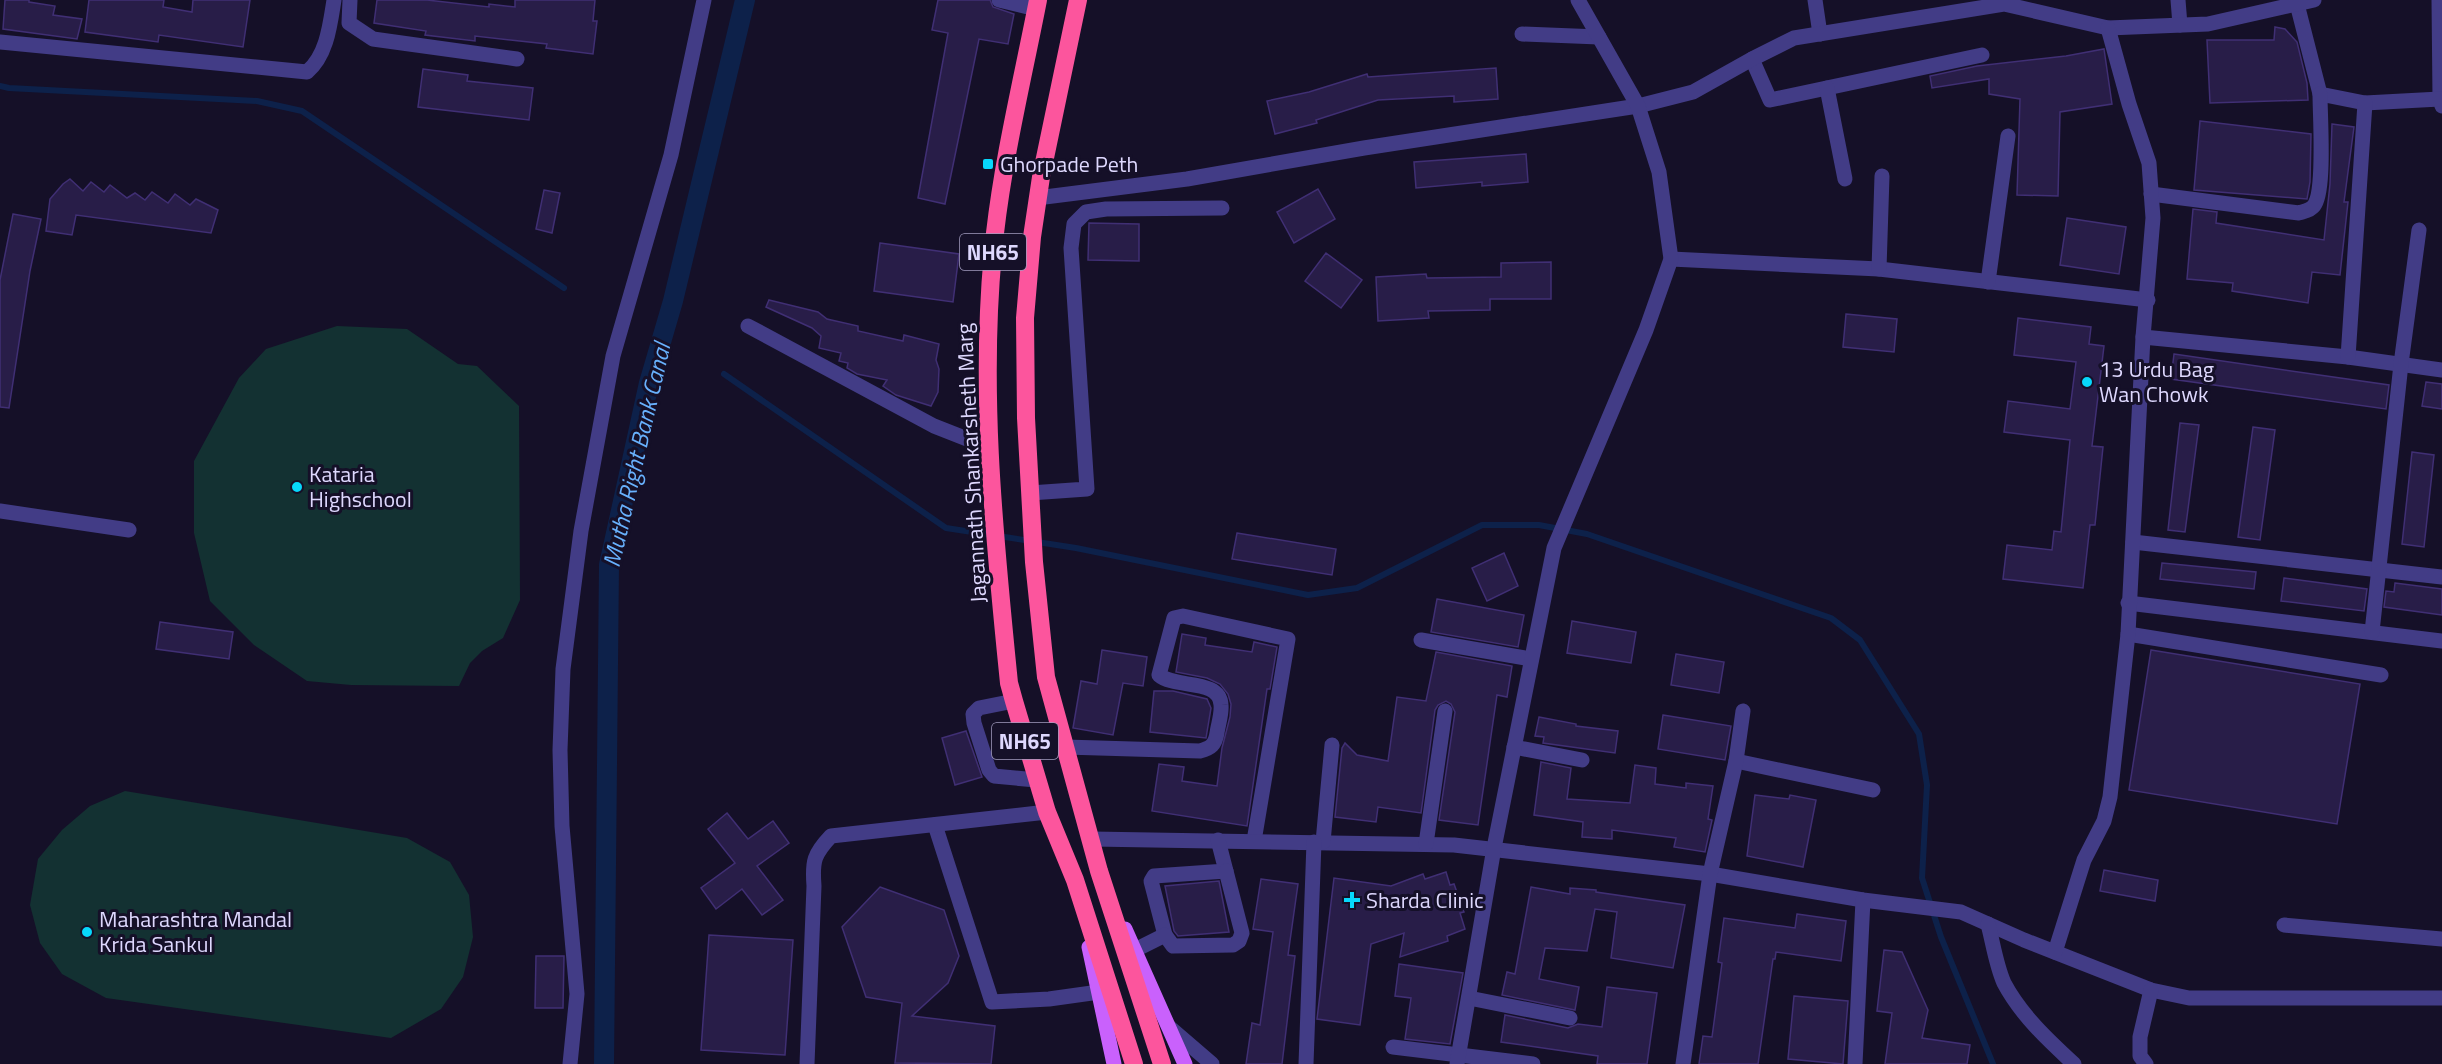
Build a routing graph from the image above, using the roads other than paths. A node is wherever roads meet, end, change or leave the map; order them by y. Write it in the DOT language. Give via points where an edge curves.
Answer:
graph roads {
  1 [pos="334,0"];
  2 [pos="350,0"];
  3 [pos="704,0"];
  4 [pos="999,0"];
  5 [pos="1078,0"];
  6 [pos="1578,0"];
  7 [pos="1815,0"];
  8 [pos="2178,0"];
  9 [pos="2314,0"];
  10 [pos="2439,0"];
  11 [pos="2005,2"];
  12 [pos="1037,4"];
  13 [pos="2297,4"];
  14 [pos="2180,24"];
  15 [pos="2108,28"];
  16 [pos="1522,34"];
  17 [pos="1820,34"];
  18 [pos="1599,37"];
  19 [pos="0,42"];
  20 [pos="1982,55"];
  21 [pos="1752,58"];
  22 [pos="517,59"];
  23 [pos="1827,88"];
  24 [pos="2320,94"];
  25 [pos="2441,103"];
  26 [pos="2365,104"];
  27 [pos="1638,105"];
  28 [pos="2007,136"];
  29 [pos="1882,176"];
  30 [pos="1845,179"];
  31 [pos="2151,194"];
  32 [pos="1037,198"];
  33 [pos="1222,208"];
  34 [pos="2419,230"];
  35 [pos="1671,260"];
  36 [pos="1879,269"];
  37 [pos="1988,282"];
  38 [pos="2148,300"];
  39 [pos="748,326"];
  40 [pos="2144,337"];
  41 [pos="2348,357"];
  42 [pos="2401,364"];
  43 [pos="2442,370"];
  44 [pos="990,448"];
  45 [pos="1030,498"];
  46 [pos="0,511"];
  47 [pos="129,530"];
  48 [pos="2133,542"];
  49 [pos="2380,570"];
  50 [pos="2442,576"];
  51 [pos="2128,603"];
  52 [pos="2372,632"];
  53 [pos="2128,634"];
  54 [pos="1421,640"];
  55 [pos="2442,640"];
  56 [pos="1531,659"];
  57 [pos="2381,675"];
  58 [pos="1014,701"];
  59 [pos="1445,711"];
  60 [pos="1743,711"];
  61 [pos="1332,745"];
  62 [pos="1065,747"];
  63 [pos="1514,747"];
  64 [pos="1582,760"];
  65 [pos="1736,761"];
  66 [pos="1036,780"];
  67 [pos="1874,790"];
  68 [pos="1047,812"];
  69 [pos="935,825"];
  70 [pos="1092,839"];
  71 [pos="1218,840"];
  72 [pos="1254,841"];
  73 [pos="1319,842"];
  74 [pos="1426,844"];
  75 [pos="1494,848"];
  76 [pos="1100,871"];
  77 [pos="1227,871"];
  78 [pos="1710,874"];
  79 [pos="1075,880"];
  80 [pos="1863,900"];
  81 [pos="1988,924"];
  82 [pos="2284,925"];
  83 [pos="1165,935"];
  84 [pos="2442,939"];
  85 [pos="1135,950"];
  86 [pos="2055,952"];
  87 [pos="2151,990"];
  88 [pos="1099,992"];
  89 [pos="1469,998"];
  90 [pos="2442,998"];
  91 [pos="1570,1018"];
  92 [pos="1169,1027"];
  93 [pos="1393,1047"];
  94 [pos="1161,1058"];
  95 [pos="1458,1059"];
  96 [pos="1134,1062"];
  97 [pos="570,1064"];
  98 [pos="807,1064"];
  99 [pos="1114,1064"];
  100 [pos="1185,1064"];
  101 [pos="1212,1064"];
  102 [pos="1306,1064"];
  103 [pos="1533,1064"];
  104 [pos="1683,1064"];
  105 [pos="1855,1064"];
  106 [pos="2074,1064"];
  107 [pos="2146,1064"];
  1 -- 19 [label="street" via="323,47 316,64 307,72"];
  2 -- 22 [label="street" via="350,23 373,39"];
  3 -- 97 [label="street" via="670,155 613,356 581,531 563,669 562,826 577,994"];
  4 -- 12 [label="street"];
  5 -- 32 [label="highway, NH65"];
  6 -- 18 [label="street"];
  7 -- 17 [label="street"];
  8 -- 14 [label="street"];
  9 -- 13 [label="street"];
  10 -- 25 [label="street"];
  11 -- 15 [label="street"];
  11 -- 17 [label="street"];
  12 -- 44 [label="highway, Jagannath Shankarsheth Marg / NH65" via="995,233 988,316"];
  13 -- 14 [label="street" via="2208,24"];
  13 -- 24 [label="street"];
  14 -- 15 [label="street"];
  15 -- 31 [label="street" via="2149,163"];
  16 -- 18 [label="street"];
  17 -- 21 [label="street" via="1794,38"];
  18 -- 27 [label="street"];
  20 -- 23 [label="street"];
  21 -- 23 [label="street" via="1770,100"];
  21 -- 27 [label="street" via="1693,92"];
  23 -- 30 [label="street"];
  24 -- 26 [label="street"];
  24 -- 31 [label="street" via="2320,176 2312,208 2299,213"];
  25 -- 26 [label="street"];
  26 -- 41 [label="street"];
  27 -- 32 [label="street" via="1187,179"];
  27 -- 35 [label="street" via="1659,172"];
  28 -- 37 [label="street"];
  29 -- 36 [label="street"];
  31 -- 38 [label="street"];
  32 -- 45 [label="highway, NH65" via="1025,318"];
  33 -- 45 [label="street" via="1106,208 1086,212 1074,224 1071,248 1087,489"];
  34 -- 42 [label="street"];
  35 -- 36 [label="street"];
  35 -- 56 [label="street" via="1646,330 1554,548"];
  36 -- 37 [label="street"];
  37 -- 38 [label="street"];
  38 -- 40 [label="street"];
  39 -- 44 [label="street" via="934,426"];
  40 -- 41 [label="street"];
  40 -- 48 [label="street"];
  41 -- 42 [label="street"];
  42 -- 43 [label="street"];
  42 -- 49 [label="street"];
  44 -- 58 [label="highway, Jagannath Shankarsheth Marg / NH65" via="1000,595"];
  45 -- 62 [label="highway, NH65" via="1046,677"];
  46 -- 47 [label="street"];
  48 -- 49 [label="street"];
  48 -- 51 [label="street"];
  49 -- 50 [label="street"];
  49 -- 52 [label="street"];
  51 -- 52 [label="street"];
  51 -- 53 [label="street"];
  52 -- 55 [label="street"];
  53 -- 57 [label="street"];
  53 -- 86 [label="street" via="2110,797 2104,821 2084,860"];
  54 -- 56 [label="street"];
  56 -- 63 [label="street"];
  58 -- 66 [label="highway, Jagannath Shankarsheth Marg / NH65"];
  58 -- 66 [label="street" via="979,708 973,714 974,723 994,776"];
  59 -- 74 [label="street"];
  60 -- 65 [label="street"];
  61 -- 73 [label="street"];
  62 -- 70 [label="highway, NH65"];
  62 -- 72 [label="street" via="1200,752 1210,749 1215,743 1222,705 1218,696 1211,688 1166,681 1159,675 1174,618 1183,616 1288,639"];
  63 -- 64 [label="street"];
  63 -- 75 [label="street"];
  65 -- 67 [label="street"];
  65 -- 78 [label="street"];
  66 -- 68 [label="highway, Jagannath Shankarsheth Marg / NH65"];
  68 -- 69 [label="street"];
  68 -- 79 [label="highway, Jagannath Shankarsheth Marg / NH65"];
  69 -- 88 [label="street" via="992,1002"];
  69 -- 98 [label="street" via="831,836 819,849 812,864"];
  70 -- 71 [label="street"];
  70 -- 76 [label="highway, NH65"];
  71 -- 72 [label="street"];
  71 -- 77 [label="street"];
  72 -- 73 [label="street"];
  73 -- 74 [label="street"];
  73 -- 102 [label="street"];
  74 -- 75 [label="street"];
  75 -- 78 [label="street"];
  75 -- 89 [label="street"];
  76 -- 85 [label="main road"];
  76 -- 94 [label="highway, NH65"];
  77 -- 83 [label="street" via="1154,876 1151,881"];
  77 -- 83 [label="street" via="1242,933 1239,941 1233,945 1173,946"];
  78 -- 80 [label="street"];
  78 -- 104 [label="street"];
  79 -- 88 [label="main road, Jagannath Shankarsheth Marg"];
  79 -- 96 [label="highway, Jagannath Shankarsheth Marg / NH65"];
  80 -- 81 [label="street" via="1961,912"];
  80 -- 105 [label="street"];
  81 -- 86 [label="street"];
  81 -- 106 [label="street" via="2004,981 2016,1001 2044,1036"];
  82 -- 84 [label="street"];
  83 -- 85 [label="street"];
  85 -- 92 [label="main road"];
  86 -- 87 [label="street"];
  87 -- 90 [label="street" via="2189,998"];
  87 -- 107 [label="street" via="2140,1037 2139,1056"];
  88 -- 99 [label="main road, Jagannath Shankarsheth Marg"];
  89 -- 91 [label="street"];
  89 -- 95 [label="street"];
  92 -- 100 [label="main road"];
  92 -- 101 [label="street"];
  93 -- 95 [label="street"];
  95 -- 103 [label="street"];
}
